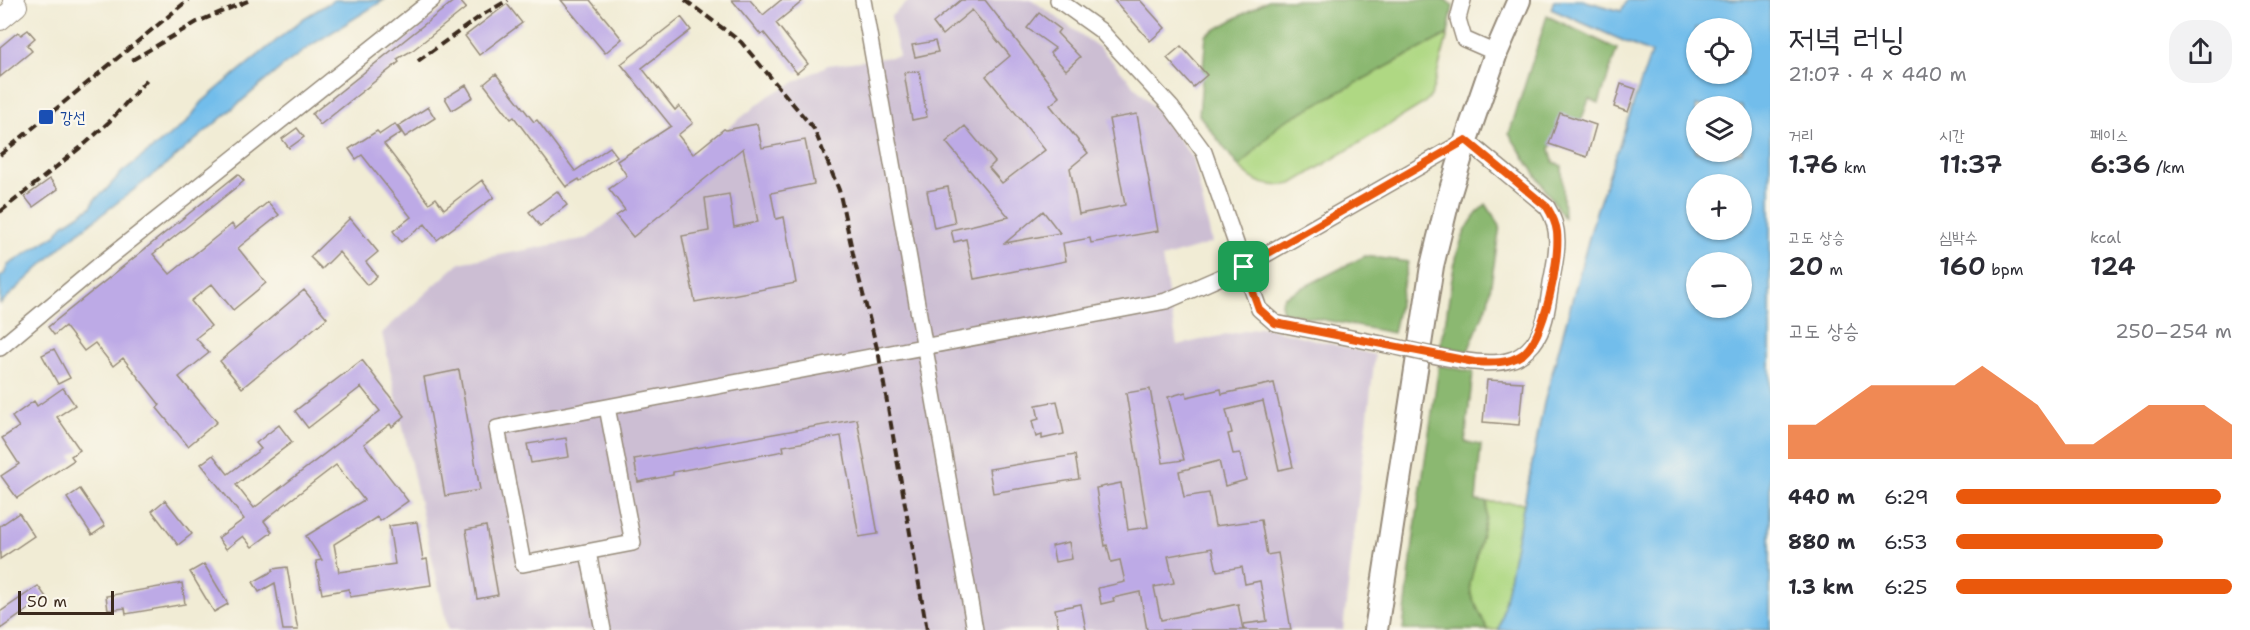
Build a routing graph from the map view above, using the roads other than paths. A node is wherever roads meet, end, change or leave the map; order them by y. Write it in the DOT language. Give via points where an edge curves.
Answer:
graph roads {
  1 [pos="432,0"];
  2 [pos="863,0"];
  3 [pos="1058,0"];
  4 [pos="1463,0"];
  5 [pos="1519,0"];
  6 [pos="18,2"];
  7 [pos="0,20"];
  8 [pos="1496,53"];
  9 [pos="1466,140"];
  10 [pos="1244,267"];
  11 [pos="924,347"];
  12 [pos="0,348"];
  13 [pos="607,407"];
  14 [pos="588,552"];
  15 [pos="603,630"];
  16 [pos="975,630"];
  17 [pos="1376,630"];
  1 -- 12 [label="street"];
  2 -- 11 [label="street"];
  3 -- 10 [label="street" via="1100,30 1171,107 1204,152"];
  4 -- 8 [label="street" via="1458,19 1464,39"];
  5 -- 8 [label="highway"];
  6 -- 7 [label="main road"];
  8 -- 9 [label="highway"];
  9 -- 10 [label="street"];
  9 -- 10 [label="street, bridge" via="1547,207 1557,231 1546,312 1534,343 1523,354 1493,363 1474,362 1275,323 1259,309"];
  9 -- 17 [label="highway" via="1432,266"];
  10 -- 11 [label="street" via="1166,301"];
  11 -- 13 [label="street"];
  11 -- 16 [label="street"];
  13 -- 14 [label="street" via="633,543"];
  13 -- 14 [label="street" via="497,428 523,564"];
  14 -- 15 [label="street"];
}
